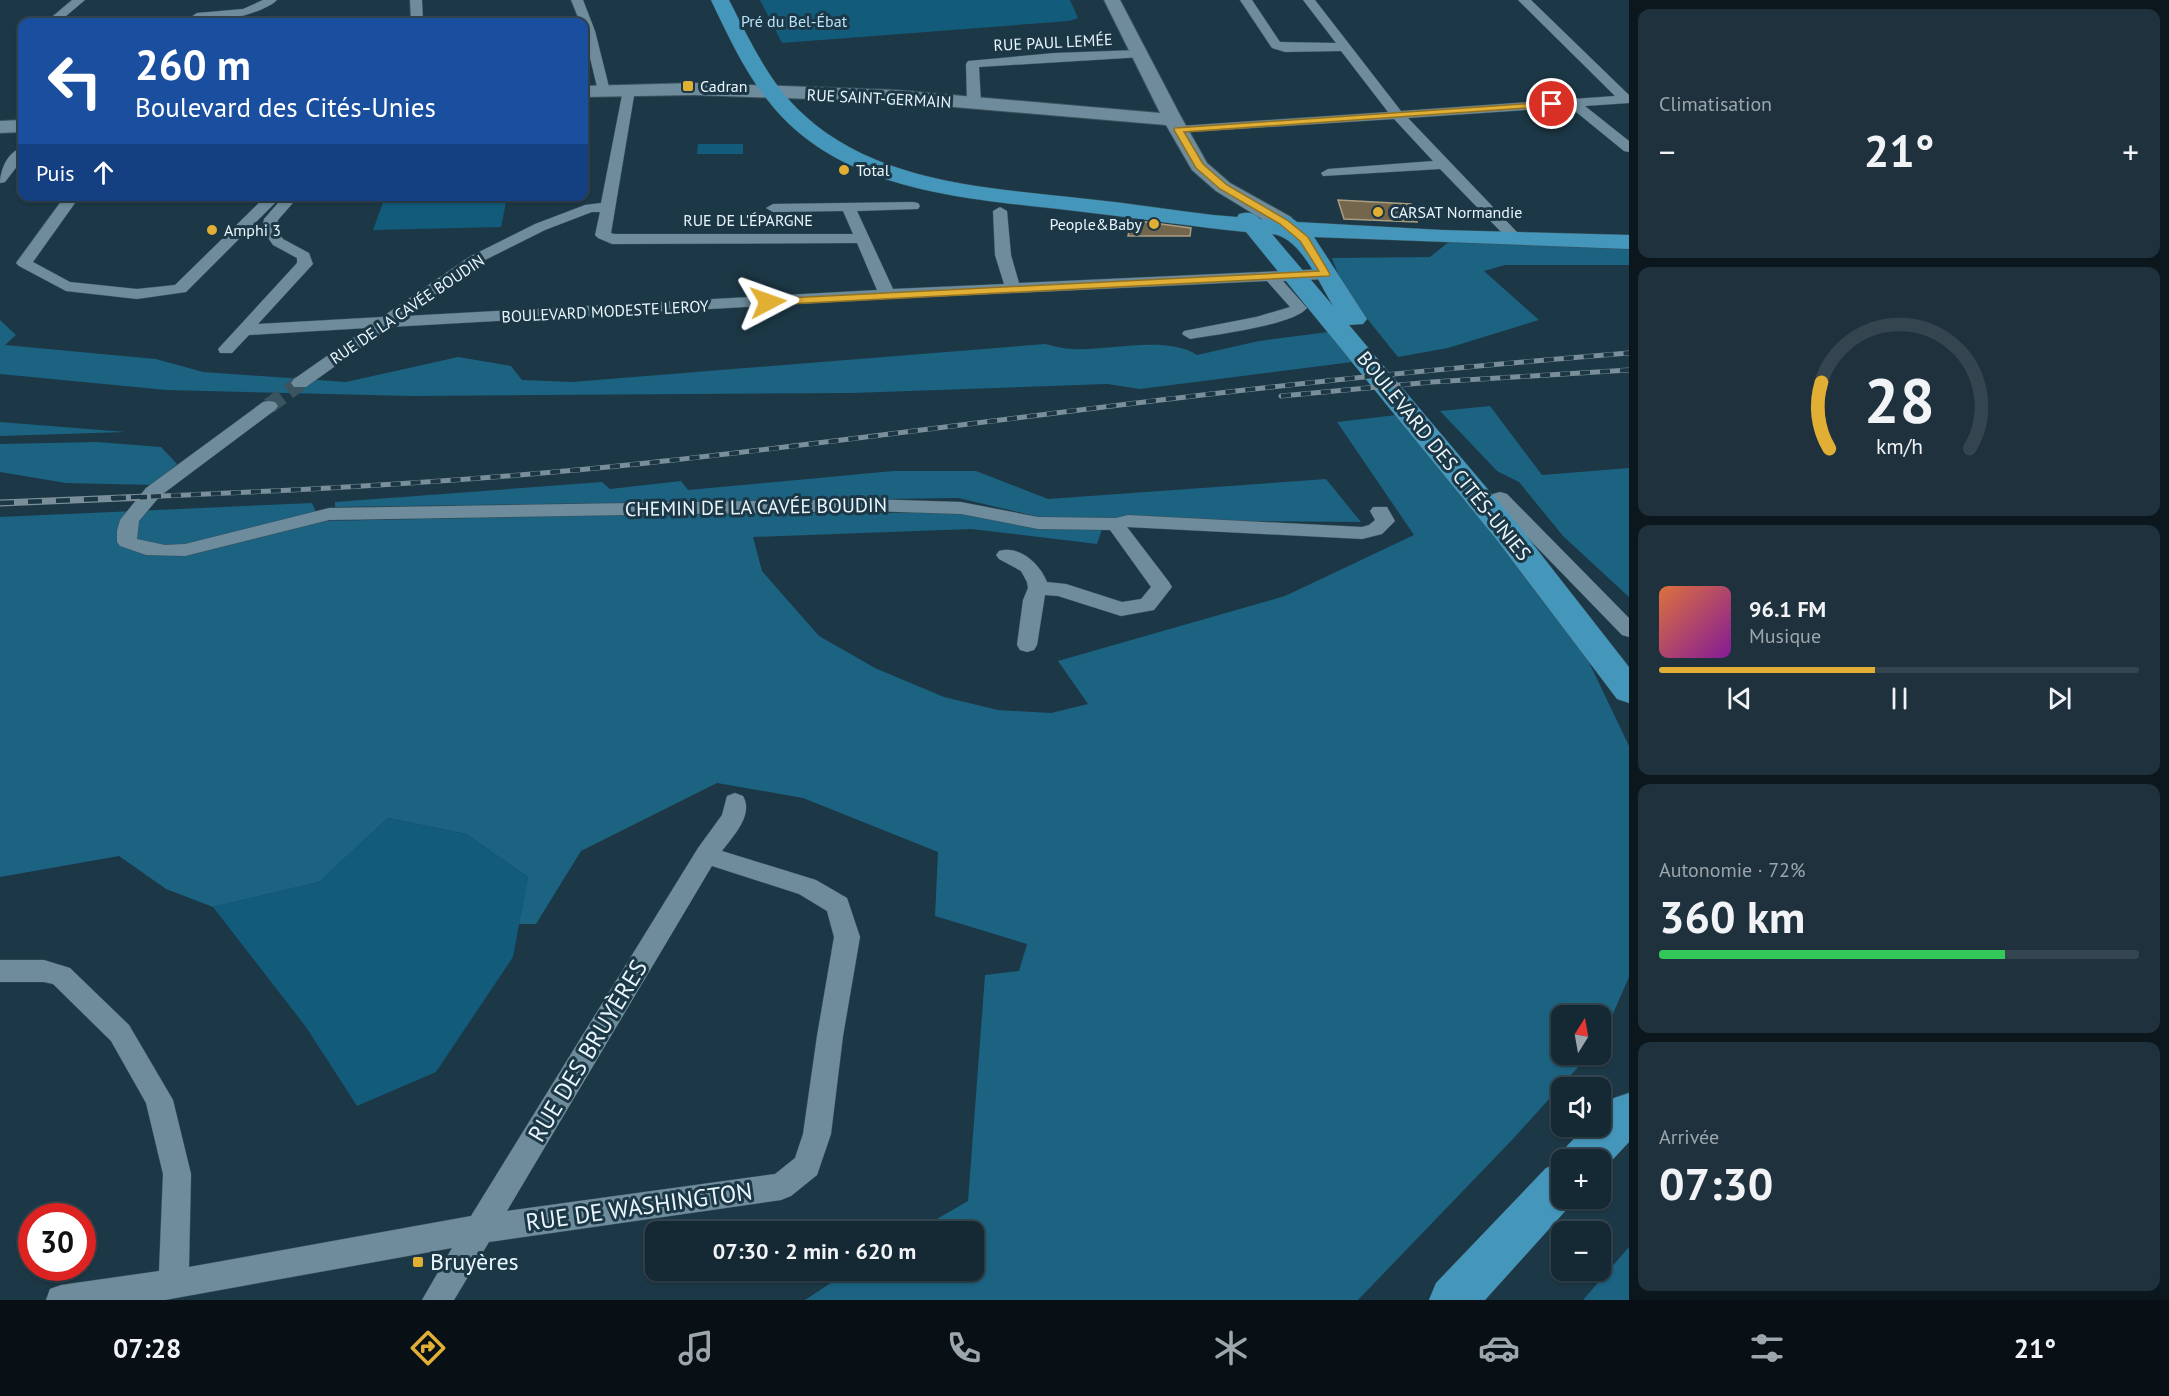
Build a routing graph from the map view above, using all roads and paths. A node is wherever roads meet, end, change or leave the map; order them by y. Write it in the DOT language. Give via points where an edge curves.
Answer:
graph roads {
  1 [pos="79,0"];
  2 [pos="200,0"];
  3 [pos="271,0"];
  4 [pos="416,0"];
  5 [pos="577,0"];
  6 [pos="720,0"];
  7 [pos="735,0"];
  8 [pos="1112,0"];
  9 [pos="1246,0"];
  10 [pos="1309,0"];
  11 [pos="1524,0"];
  12 [pos="57,18"];
  13 [pos="197,18"];
  14 [pos="210,18"];
  15 [pos="417,18"];
  16 [pos="582,18"];
  17 [pos="588,38"];
  18 [pos="1346,47"];
  19 [pos="1139,54"];
  20 [pos="629,90"];
  21 [pos="604,91"];
  22 [pos="588,92"];
  23 [pos="778,93"];
  24 [pos="1628,99"];
  25 [pos="974,103"];
  26 [pos="1573,103"];
  27 [pos="1397,115"];
  28 [pos="1176,125"];
  29 [pos="18,126"];
  30 [pos="0,127"];
  31 [pos="1629,148"];
  32 [pos="18,157"];
  33 [pos="1444,164"];
  34 [pos="1328,173"];
  35 [pos="0,179"];
  36 [pos="1218,183"];
  37 [pos="69,201"];
  38 [pos="270,201"];
  39 [pos="287,201"];
  40 [pos="913,206"];
  41 [pos="607,207"];
  42 [pos="848,207"];
  43 [pos="773,208"];
  44 [pos="1000,211"];
  45 [pos="1287,225"];
  46 [pos="1253,226"];
  47 [pos="1344,232"];
  48 [pos="1511,234"];
  49 [pos="1629,237"];
  50 [pos="862,238"];
  51 [pos="1629,242"];
  52 [pos="1302,271"];
  53 [pos="1013,288"];
  54 [pos="887,294"];
  55 [pos="387,322"];
  56 [pos="244,330"];
  57 [pos="1190,334"];
  58 [pos="226,349"];
  59 [pos="300,382"];
  60 [pos="269,406"];
  61 [pos="1500,498"];
  62 [pos="1380,511"];
  63 [pos="1116,524"];
  64 [pos="1006,555"];
  65 [pos="1038,588"];
  66 [pos="1629,630"];
  67 [pos="1027,645"];
  68 [pos="1629,655"];
  69 [pos="1629,691"];
  70 [pos="735,802"];
  71 [pos="706,855"];
  72 [pos="0,971"];
  73 [pos="1624,1112"];
  74 [pos="1592,1149"];
  75 [pos="1551,1195"];
  76 [pos="479,1229"];
  77 [pos="169,1292"];
  78 [pos="62,1300"];
  79 [pos="437,1300"];
  80 [pos="1453,1300"];
  1 -- 12 [label="street"];
  2 -- 13 [label="street"];
  3 -- 14 [label="street" via="248,12"];
  4 -- 15 [label="street"];
  5 -- 16 [label="street"];
  6 -- 23 [label="main road" via="759,78"];
  7 -- 23 [label="main road"];
  8 -- 19 [label="street"];
  9 -- 18 [label="street" via="1276,45"];
  10 -- 18 [label="street"];
  11 -- 24 [label="street"];
  17 -- 21 [label="street"];
  18 -- 27 [label="street"];
  19 -- 25 [label="street, RUE PAUL LEMÉE" via="972,64"];
  19 -- 28 [label="street"];
  20 -- 21 [label="street, RUE SAINT-GERMAIN"];
  20 -- 23 [label="street, RUE SAINT-GERMAIN"];
  20 -- 41 [label="street"];
  21 -- 22 [label="street, RUE SAINT-GERMAIN"];
  23 -- 25 [label="street, RUE SAINT-GERMAIN"];
  23 -- 46 [label="main road" via="788,112 814,134 842,151 917,180 978,192"];
  24 -- 26 [label="street"];
  25 -- 28 [label="street, RUE SAINT-GERMAIN"];
  26 -- 27 [label="street"];
  26 -- 31 [label="street"];
  27 -- 28 [label="street"];
  27 -- 33 [label="street"];
  28 -- 36 [label="street" via="1199,166"];
  29 -- 30 [label="street"];
  32 -- 35 [label="street"];
  33 -- 34 [label="street"];
  33 -- 48 [label="street"];
  36 -- 45 [label="street"];
  36 -- 46 [label="street"];
  37 -- 38 [label="street" via="24,263 66,286 137,294 180,290"];
  39 -- 56 [label="street" via="271,219 269,229 278,242 304,256 305,264"];
  40 -- 42 [label="street, RUE DE L'ÉPARGNE"];
  41 -- 50 [label="street, RUE DE L'ÉPARGNE" via="603,235 612,239"];
  41 -- 55 [label="street, RUE DE LA CAVÉE BOUDIN" via="590,208 521,235 474,260"];
  42 -- 43 [label="street, RUE DE L'ÉPARGNE"];
  42 -- 50 [label="street"];
  44 -- 53 [label="street" via="1003,255"];
  45 -- 46 [label="main road"];
  45 -- 47 [label="main road"];
  45 -- 48 [label="main road"];
  45 -- 52 [label="main road, BOULEVARD DES CITÉS-UNIES" via="1309,245"];
  46 -- 52 [label="main road, BOULEVARD DES CITÉS-UNIES"];
  47 -- 51 [label="main road"];
  47 -- 52 [label="main road"];
  48 -- 49 [label="main road"];
  50 -- 54 [label="street"];
  52 -- 53 [label="street, BOULEVARD MODESTE LEROY"];
  52 -- 57 [label="street" via="1299,308 1292,314"];
  52 -- 61 [label="main road, BOULEVARD DES CITÉS-UNIES"];
  52 -- 69 [label="main road, BOULEVARD DES CITÉS-UNIES"];
  53 -- 54 [label="street, BOULEVARD MODESTE LEROY"];
  54 -- 55 [label="street, BOULEVARD MODESTE LEROY"];
  55 -- 56 [label="street, BOULEVARD MODESTE LEROY"];
  55 -- 59 [label="street, RUE DE LA CAVÉE BOUDIN"];
  56 -- 58 [label="street"];
  60 -- 63 [label="street, CHEMIN DE LA CAVÉE BOUDIN" via="153,492 135,512 127,542 142,549 185,551 329,514 868,505 961,508 1038,523"];
  61 -- 66 [label="street"];
  61 -- 68 [label="main road, BOULEVARD DES CITÉS-UNIES"];
  62 -- 63 [label="street, CHEMIN DE LA CAVÉE BOUDIN" via="1385,521 1375,530 1362,533 1128,521"];
  63 -- 65 [label="street" via="1162,587 1148,605 1121,609 1059,589"];
  64 -- 65 [label="street" via="1030,568"];
  65 -- 67 [label="street"];
  70 -- 71 [label="street, RUE DES BRUYÈRES" via="733,817"];
  71 -- 76 [label="street, RUE DES BRUYÈRES"];
  71 -- 76 [label="street, RUE DE WASHINGTON" via="807,887 838,905 847,938 817,1134 807,1166 781,1187"];
  72 -- 77 [label="street" via="45,971 61,976 120,1033 159,1100 177,1174"];
  73 -- 74 [label="main road"];
  75 -- 80 [label="main road"];
  76 -- 77 [label="street, RUE DE WASHINGTON"];
  76 -- 79 [label="street, RUE DES BRUYÈRES"];
  77 -- 78 [label="street, RUE DE WASHINGTON"];
}
